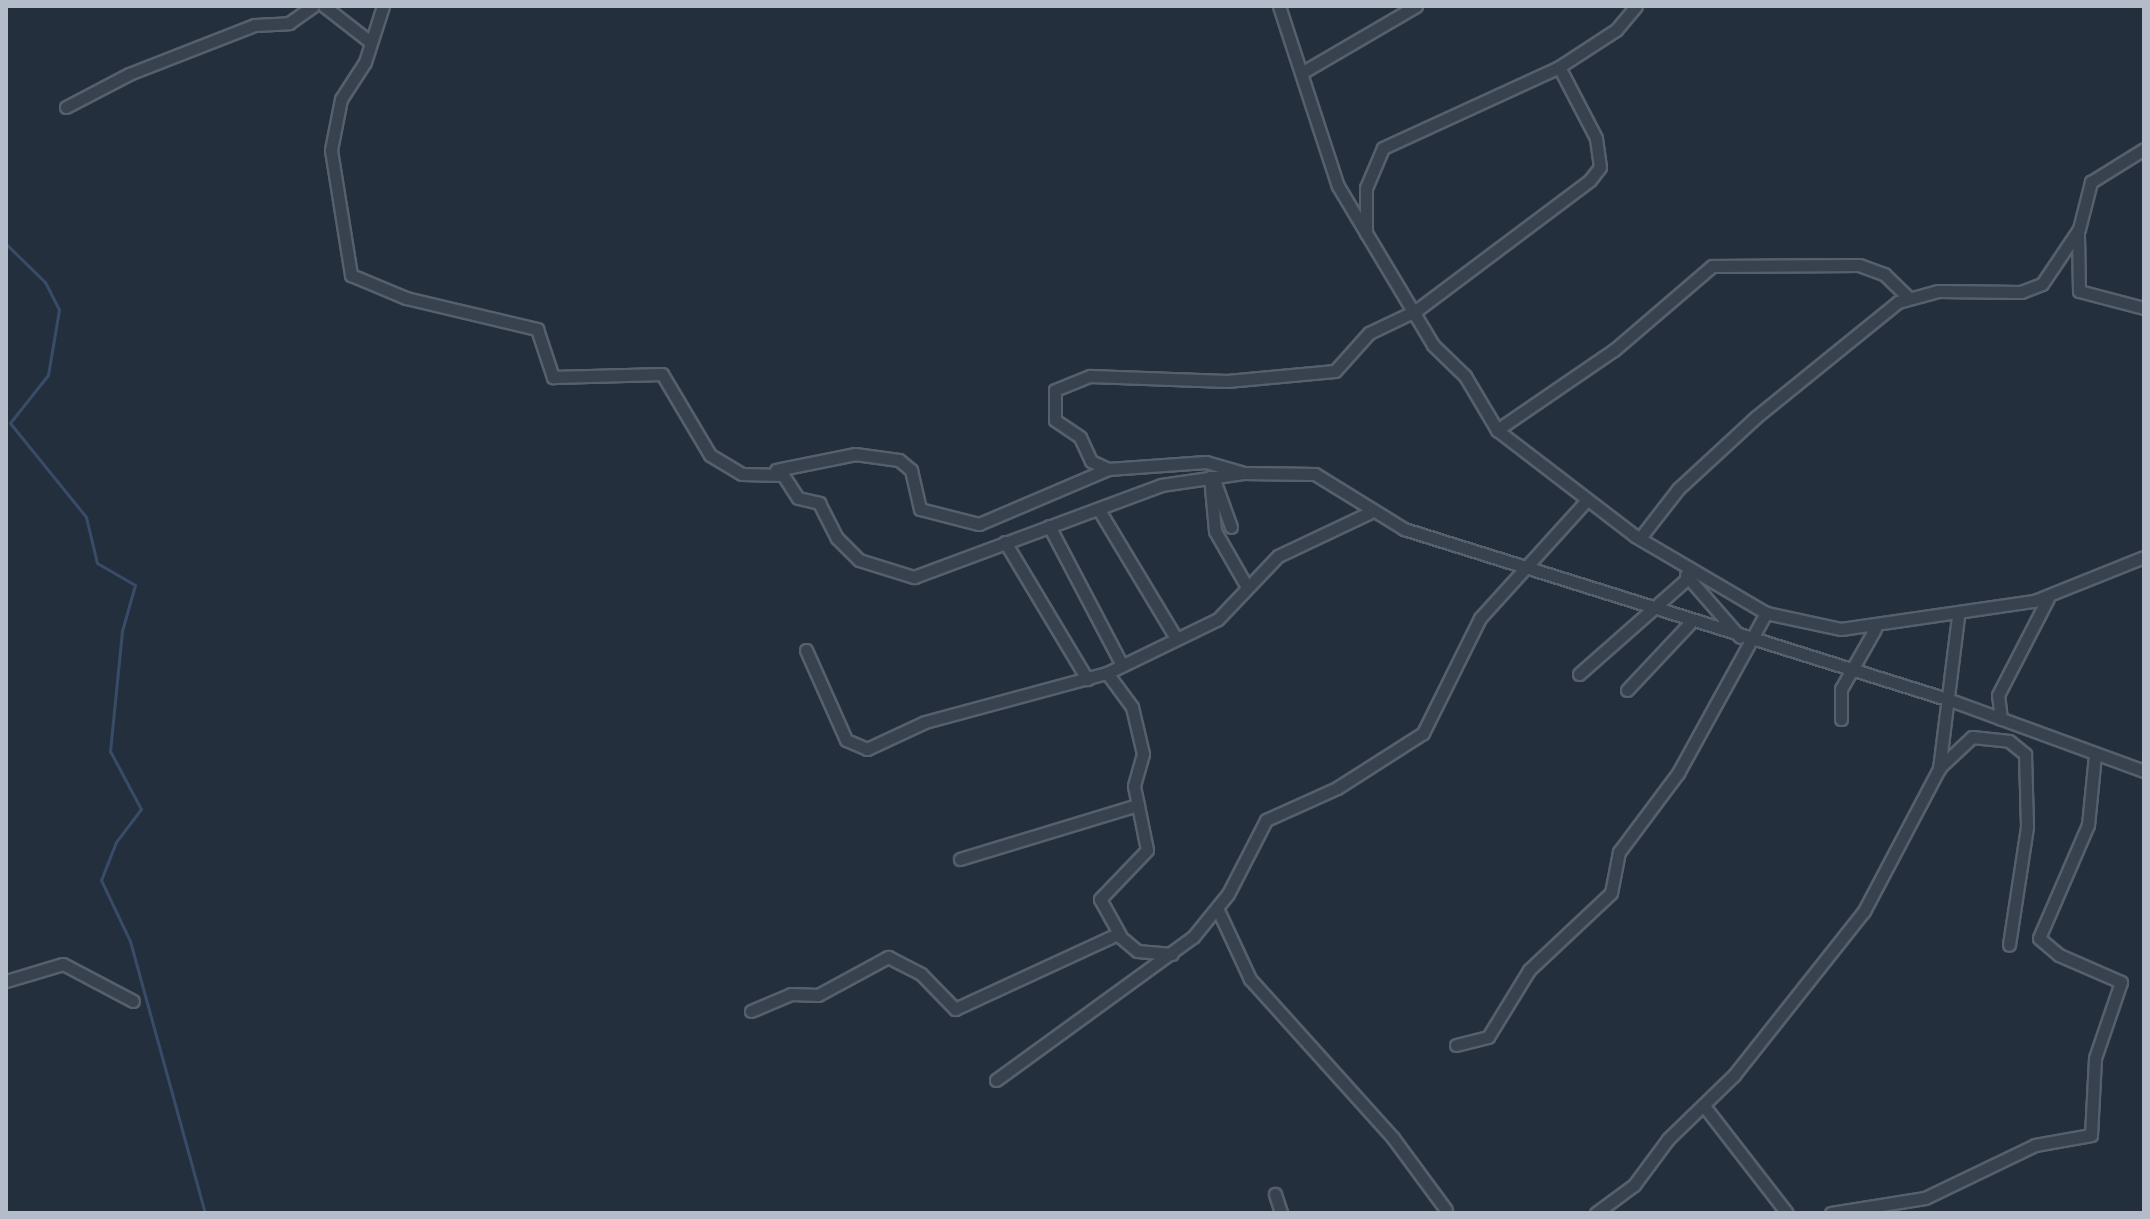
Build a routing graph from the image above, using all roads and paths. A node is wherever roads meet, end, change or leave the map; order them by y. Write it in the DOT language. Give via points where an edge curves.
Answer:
graph roads {
  1 [pos="313,6"];
  2 [pos="324,6"];
  3 [pos="383,6"];
  4 [pos="1279,6"];
  5 [pos="1416,6"];
  6 [pos="1636,6"];
  7 [pos="369,41"];
  8 [pos="1559,67"];
  9 [pos="1303,72"];
  10 [pos="66,107"];
  11 [pos="2144,149"];
  12 [pos="2079,229"];
  13 [pos="1366,235"];
  14 [pos="1908,297"];
  15 [pos="2144,308"];
  16 [pos="1417,310"];
  17 [pos="1497,430"];
  18 [pos="1108,469"];
  19 [pos="776,470"];
  20 [pos="1243,473"];
  21 [pos="1212,477"];
  22 [pos="1585,502"];
  23 [pos="1099,510"];
  24 [pos="1369,513"];
  25 [pos="1049,526"];
  26 [pos="1231,527"];
  27 [pos="1640,538"];
  28 [pos="1005,542"];
  29 [pos="2144,557"];
  30 [pos="1673,558"];
  31 [pos="1526,566"];
  32 [pos="1688,578"];
  33 [pos="1247,587"];
  34 [pos="2048,598"];
  35 [pos="1648,609"];
  36 [pos="1766,613"];
  37 [pos="1958,616"];
  38 [pos="1690,623"];
  39 [pos="1875,629"];
  40 [pos="1174,635"];
  41 [pos="1747,641"];
  42 [pos="806,650"];
  43 [pos="1122,665"];
  44 [pos="1107,673"];
  45 [pos="1849,673"];
  46 [pos="1579,674"];
  47 [pos="1087,679"];
  48 [pos="1627,690"];
  49 [pos="1950,700"];
  50 [pos="1841,719"];
  51 [pos="2001,719"];
  52 [pos="2095,755"];
  53 [pos="1939,769"];
  54 [pos="2144,771"];
  55 [pos="1138,805"];
  56 [pos="960,859"];
  57 [pos="1218,910"];
  58 [pos="1120,935"];
  59 [pos="2009,945"];
  60 [pos="1172,954"];
  61 [pos="6,981"];
  62 [pos="133,1001"];
  63 [pos="751,1011"];
  64 [pos="1456,1045"];
  65 [pos="996,1080"];
  66 [pos="1704,1106"];
  67 [pos="1275,1194"];
  68 [pos="1446,1210"];
  69 [pos="1281,1213"];
  70 [pos="1596,1213"];
  71 [pos="1787,1213"];
  72 [pos="1831,1213"];
  1 -- 10 [label="street" via="289,23 255,25 129,74"];
  2 -- 7 [label="street"];
  3 -- 7 [label="street"];
  4 -- 9 [label="street"];
  5 -- 9 [label="street"];
  6 -- 8 [label="street" via="1616,30"];
  7 -- 19 [label="street" via="341,99 331,150 351,275 415,301 537,329 553,377 662,374 715,460 742,474"];
  8 -- 13 [label="street" via="1383,148 1366,188"];
  8 -- 16 [label="street" via="1586,110 1600,167 1515,240"];
  9 -- 13 [label="street" via="1333,174"];
  11 -- 12 [label="street" via="2091,182"];
  12 -- 14 [label="street" via="2054,271 2031,291"];
  12 -- 15 [label="street" via="2079,291"];
  13 -- 16 [label="street"];
  14 -- 17 [label="street" via="1884,274 1859,265 1712,266 1614,350"];
  14 -- 27 [label="street" via="1756,417 1678,489"];
  16 -- 17 [label="street" via="1433,345 1465,376"];
  16 -- 18 [label="street" via="1369,333 1342,367 1325,373 1227,381 1090,376 1055,390 1055,420"];
  17 -- 22 [label="street"];
  18 -- 19 [label="street" via="979,524 920,509 911,470 894,458 855,454"];
  18 -- 20 [label="street" via="1206,462"];
  19 -- 28 [label="street" via="798,498 819,503 847,550 891,572 914,577"];
  20 -- 21 [label="street"];
  20 -- 24 [label="street" via="1322,476"];
  21 -- 23 [label="street" via="1161,485"];
  21 -- 26 [label="street"];
  21 -- 33 [label="street" via="1215,531"];
  22 -- 27 [label="street"];
  22 -- 31 [label="street" via="1546,552"];
  23 -- 25 [label="street"];
  23 -- 40 [label="street"];
  24 -- 31 [label="street"];
  24 -- 33 [label="street" via="1278,556"];
  25 -- 28 [label="street"];
  25 -- 43 [label="street"];
  27 -- 30 [label="street"];
  28 -- 47 [label="street"];
  29 -- 34 [label="street"];
  30 -- 32 [label="street"];
  30 -- 36 [label="street"];
  31 -- 35 [label="street"];
  31 -- 57 [label="street" via="1468,636 1423,733 1337,788 1266,820"];
  32 -- 35 [label="street"];
  32 -- 41 [label="street"];
  33 -- 40 [label="street" via="1226,613"];
  34 -- 37 [label="street"];
  34 -- 51 [label="street" via="1998,695"];
  35 -- 38 [label="street"];
  35 -- 46 [label="street"];
  36 -- 39 [label="street"];
  36 -- 41 [label="street"];
  37 -- 39 [label="street"];
  37 -- 49 [label="street"];
  38 -- 41 [label="street"];
  38 -- 48 [label="street"];
  39 -- 45 [label="street"];
  40 -- 43 [label="street"];
  41 -- 45 [label="street"];
  41 -- 64 [label="street" via="1648,821 1619,852 1611,893 1529,970 1488,1037"];
  42 -- 47 [label="street" via="842,734 859,749 925,722"];
  43 -- 44 [label="street"];
  44 -- 47 [label="street"];
  44 -- 55 [label="street" via="1139,725"];
  45 -- 49 [label="street"];
  45 -- 50 [label="street"];
  49 -- 51 [label="street"];
  49 -- 53 [label="street"];
  51 -- 52 [label="street"];
  52 -- 54 [label="street"];
  52 -- 72 [label="street" via="2088,825 2039,938 2059,955 2121,982 2095,1058 2091,1135 2035,1145 1925,1198"];
  53 -- 59 [label="street" via="1972,737 2009,741 2025,754 2027,827"];
  53 -- 66 [label="street" via="1864,911"];
  55 -- 56 [label="street"];
  55 -- 58 [label="street" via="1147,850 1101,895"];
  57 -- 60 [label="street"];
  57 -- 68 [label="street" via="1250,979 1393,1138"];
  58 -- 60 [label="street" via="1137,951"];
  58 -- 63 [label="street" via="961,1008 950,1008 921,974 888,957 818,995 791,994"];
  60 -- 65 [label="street"];
  61 -- 62 [label="street" via="63,964"];
  66 -- 70 [label="street" via="1634,1185"];
  66 -- 71 [label="street"];
  67 -- 69 [label="street"];
}
